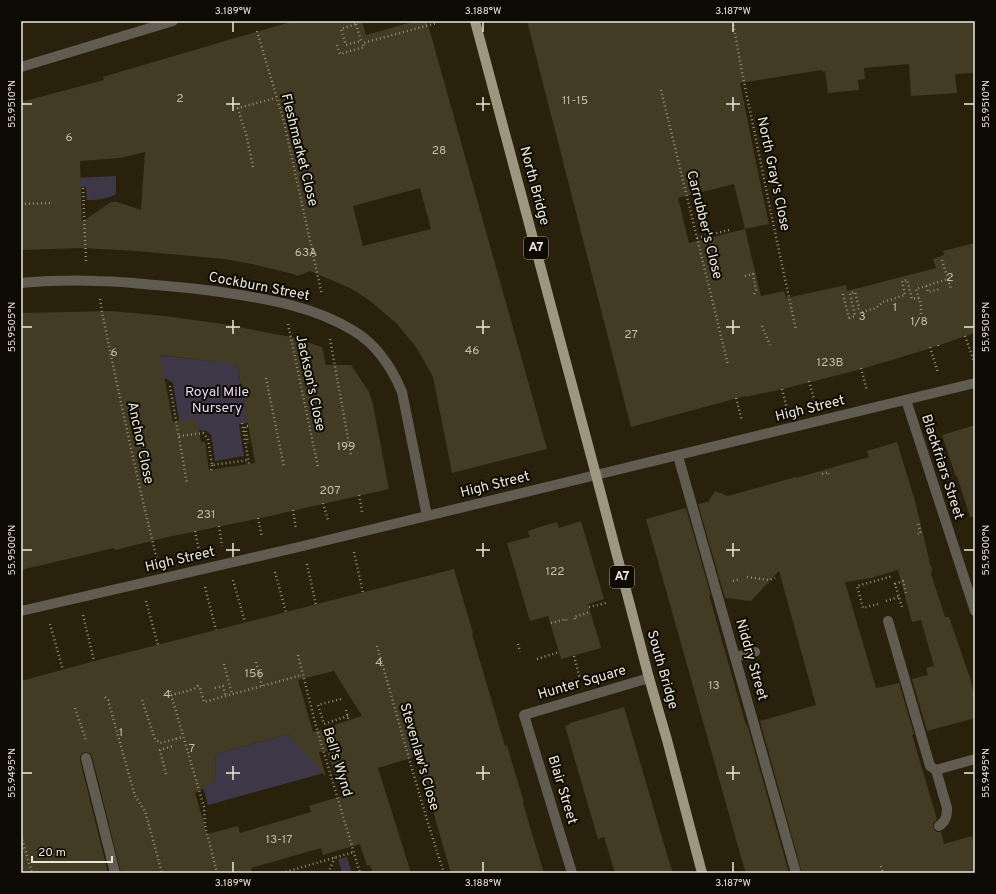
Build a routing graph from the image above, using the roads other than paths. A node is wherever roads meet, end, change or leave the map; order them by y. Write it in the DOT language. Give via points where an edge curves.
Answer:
graph roads {
  1 [pos="173,21"];
  2 [pos="475,21"];
  3 [pos="21,67"];
  4 [pos="21,282"];
  5 [pos="975,383"];
  6 [pos="906,400"];
  7 [pos="678,456"];
  8 [pos="596,475"];
  9 [pos="427,516"];
  10 [pos="21,611"];
  11 [pos="975,611"];
  12 [pos="888,621"];
  13 [pos="755,652"];
  14 [pos="735,657"];
  15 [pos="649,678"];
  16 [pos="524,715"];
  17 [pos="86,758"];
  18 [pos="975,759"];
  19 [pos="936,770"];
  20 [pos="939,826"];
  21 [pos="115,873"];
  22 [pos="572,873"];
  23 [pos="702,873"];
  24 [pos="796,873"];
  1 -- 3 [label="street"];
  2 -- 8 [label="main road, North Bridge / A7"];
  4 -- 9 [label="street, Cockburn Street" via="98,281 249,296 300,308 354,331 387,362 402,392"];
  5 -- 6 [label="street, High Street"];
  6 -- 7 [label="street, High Street"];
  6 -- 11 [label="street, Blackfriars Street"];
  7 -- 8 [label="street, High Street"];
  7 -- 14 [label="street, Niddry Street"];
  8 -- 9 [label="street, High Street"];
  8 -- 15 [label="main road, South Bridge / A7"];
  9 -- 10 [label="street, High Street"];
  12 -- 19 [label="street" via="930,766"];
  13 -- 14 [label="street"];
  14 -- 24 [label="street, Niddry Street"];
  15 -- 16 [label="street, Hunter Square"];
  15 -- 23 [label="main road, South Bridge / A7"];
  16 -- 22 [label="street, Blair Street"];
  17 -- 21 [label="street"];
  18 -- 19 [label="street"];
  19 -- 20 [label="street" via="947,808 945,820"];
}
